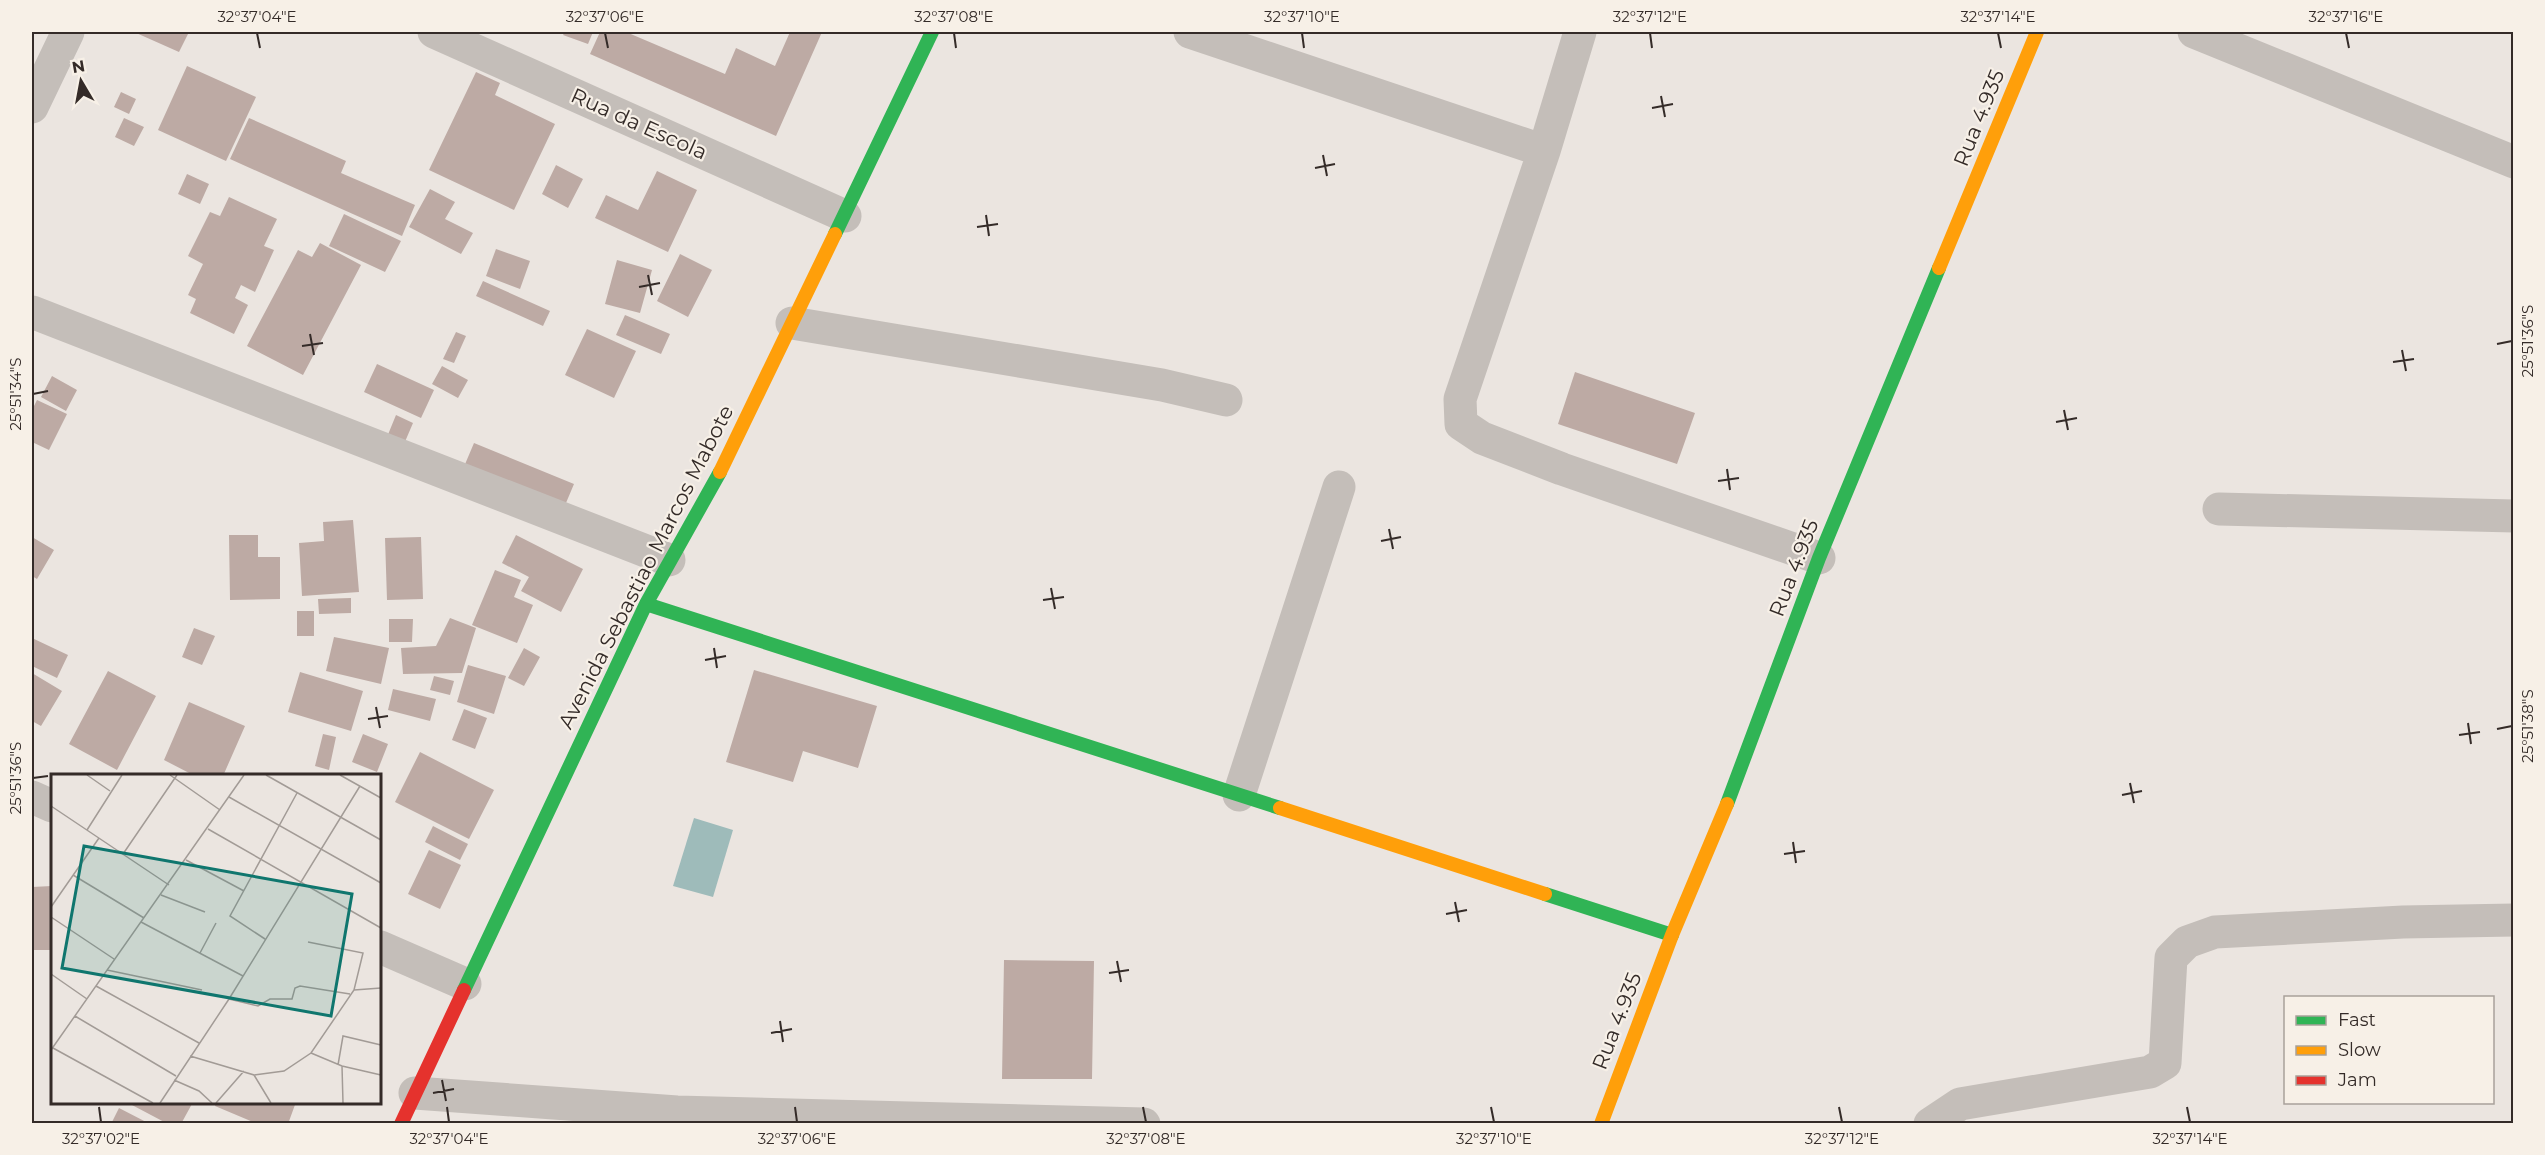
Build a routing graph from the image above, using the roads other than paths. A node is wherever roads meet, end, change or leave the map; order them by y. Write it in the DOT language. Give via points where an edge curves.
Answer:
graph roads {
  1 [pos="68,32"];
  2 [pos="434,32"];
  3 [pos="932,32"];
  4 [pos="1190,32"];
  5 [pos="1580,32"];
  6 [pos="2037,32"];
  7 [pos="2193,32"];
  8 [pos="32,107"];
  9 [pos="1544,151"];
  10 [pos="2514,162"];
  11 [pos="845,216"];
  12 [pos="32,312"];
  13 [pos="792,323"];
  14 [pos="1226,400"];
  15 [pos="1340,487"];
  16 [pos="2219,509"];
  17 [pos="2514,516"];
  18 [pos="1819,558"];
  19 [pos="669,560"];
  20 [pos="646,604"];
  21 [pos="1239,795"];
  22 [pos="32,797"];
  23 [pos="51,806"];
  24 [pos="2514,920"];
  25 [pos="1672,935"];
  26 [pos="381,947"];
  27 [pos="465,984"];
  28 [pos="416,1093"];
  29 [pos="401,1124"];
  30 [pos="1144,1124"];
  31 [pos="1601,1124"];
  32 [pos="1930,1124"];
  1 -- 8 [label="street"];
  2 -- 11 [label="street, Rua da Escola"];
  3 -- 11 [label="street, Avenida Sebastiao Marcos Mabote"];
  4 -- 9 [label="street"];
  5 -- 9 [label="street"];
  6 -- 18 [label="street, Rua 4.935"];
  7 -- 10 [label="street"];
  9 -- 18 [label="street" via="1460,399 1461,424 1482,438 1562,469"];
  11 -- 13 [label="street, Avenida Sebastiao Marcos Mabote"];
  12 -- 19 [label="street"];
  13 -- 14 [label="street"];
  13 -- 19 [label="street, Avenida Sebastiao Marcos Mabote" via="720,472"];
  15 -- 21 [label="street"];
  16 -- 17 [label="street"];
  18 -- 25 [label="street, Rua 4.935" via="1719,825"];
  19 -- 20 [label="street, Avenida Sebastiao Marcos Mabote"];
  20 -- 21 [label="street"];
  20 -- 27 [label="street, Avenida Sebastiao Marcos Mabote"];
  21 -- 25 [label="street"];
  22 -- 23 [label="street"];
  24 -- 32 [label="street" via="2215,933 2187,942 2171,958 2165,1063 2150,1072 1960,1104"];
  25 -- 31 [label="street, Rua 4.935"];
  26 -- 27 [label="street"];
  27 -- 28 [label="street, Avenida Sebastiao Marcos Mabote"];
  28 -- 29 [label="street, Avenida Sebastiao Marcos Mabote"];
  28 -- 30 [label="street" via="677,1112"];
}
